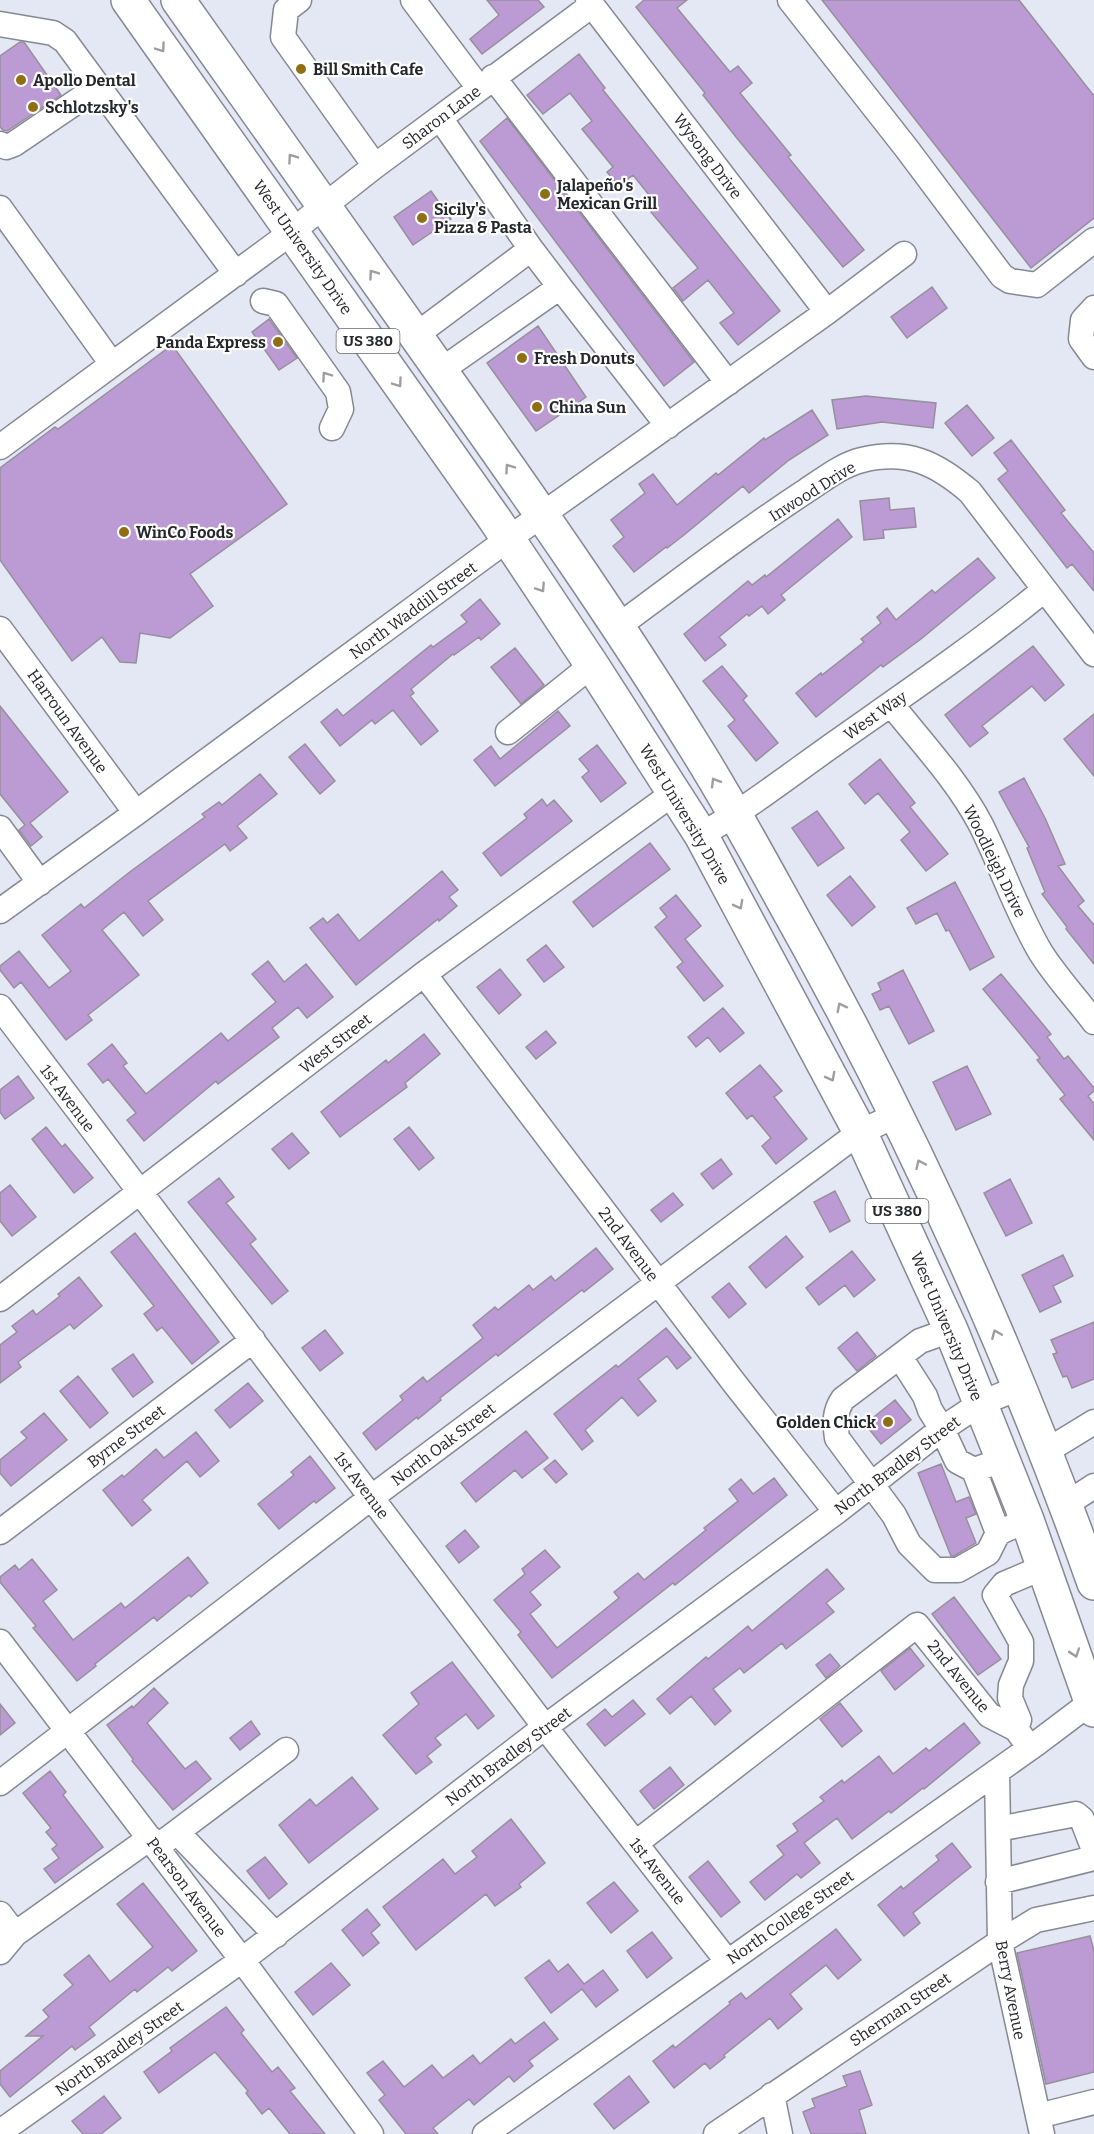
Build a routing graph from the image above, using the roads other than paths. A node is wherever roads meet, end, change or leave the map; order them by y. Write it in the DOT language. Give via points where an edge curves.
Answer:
graph roads {
  1 [pos="128,0"];
  2 [pos="179,0"];
  3 [pos="300,0"];
  4 [pos="413,0"];
  5 [pos="790,0"];
  6 [pos="590,3"];
  7 [pos="0,24"];
  8 [pos="486,82"];
  9 [pos="98,87"];
  10 [pos="440,118"];
  11 [pos="0,144"];
  12 [pos="375,166"];
  13 [pos="325,206"];
  14 [pos="0,208"];
  15 [pos="292,232"];
  16 [pos="1094,240"];
  17 [pos="531,249"];
  18 [pos="904,254"];
  19 [pos="236,274"];
  20 [pos="560,287"];
  21 [pos="263,301"];
  22 [pos="1094,308"];
  23 [pos="827,312"];
  24 [pos="416,335"];
  25 [pos="1094,357"];
  26 [pos="112,364"];
  27 [pos="441,370"];
  28 [pos="728,383"];
  29 [pos="668,426"];
  30 [pos="332,428"];
  31 [pos="0,447"];
  32 [pos="542,516"];
  33 [pos="508,539"];
  34 [pos="1044,590"];
  35 [pos="617,627"];
  36 [pos="0,629"];
  37 [pos="1094,654"];
  38 [pos="592,665"];
  39 [pos="891,704"];
  40 [pos="508,732"];
  41 [pos="675,792"];
  42 [pos="136,813"];
  43 [pos="735,815"];
  44 [pos="0,828"];
  45 [pos="701,835"];
  46 [pos="40,883"];
  47 [pos="0,911"];
  48 [pos="424,974"];
  49 [pos="0,1007"];
  50 [pos="1094,1022"];
  51 [pos="897,1115"];
  52 [pos="861,1132"];
  53 [pos="141,1193"];
  54 [pos="659,1284"];
  55 [pos="0,1299"];
  56 [pos="951,1330"];
  57 [pos="253,1341"];
  58 [pos="900,1357"];
  59 [pos="1019,1388"];
  60 [pos="981,1403"];
  61 [pos="1094,1422"];
  62 [pos="942,1429"];
  63 [pos="1045,1452"];
  64 [pos="988,1465"];
  65 [pos="872,1484"];
  66 [pos="1094,1486"];
  67 [pos="372,1497"];
  68 [pos="836,1512"];
  69 [pos="1078,1520"];
  70 [pos="1013,1527"];
  71 [pos="0,1532"];
  72 [pos="1044,1567"];
  73 [pos="1094,1583"];
  74 [pos="0,1642"];
  75 [pos="1093,1704"];
  76 [pos="545,1726"];
  77 [pos="69,1731"];
  78 [pos="1023,1738"];
  79 [pos="286,1750"];
  80 [pos="997,1772"];
  81 [pos="0,1783"];
  82 [pos="998,1829"];
  83 [pos="177,1832"];
  84 [pos="154,1843"];
  85 [pos="636,1843"];
  86 [pos="1094,1850"];
  87 [pos="1094,1858"];
  88 [pos="998,1882"];
  89 [pos="1094,1908"];
  90 [pos="0,1914"];
  91 [pos="276,1935"];
  92 [pos="1000,1942"];
  93 [pos="8,1943"];
  94 [pos="242,1960"];
  95 [pos="727,1961"];
  96 [pos="772,2095"];
  97 [pos="1094,2102"];
  98 [pos="1040,2125"];
  99 [pos="0,2132"];
  100 [pos="371,2134"];
  101 [pos="485,2134"];
  102 [pos="716,2134"];
  103 [pos="780,2134"];
  1 -- 15 [label="highway, West University Drive / US 380, one-way"];
  13 -- 2 [label="highway, US 380, one-way"];
  3 -- 12 [label="street" via="286,10 283,37"];
  4 -- 8 [label="street"];
  5 -- 16 [label="street" via="1002,276 1037,285"];
  6 -- 8 [label="street, Sharon Lane"];
  6 -- 23 [label="street, Wysong Drive"];
  7 -- 9 [label="street" via="60,37"];
  8 -- 10 [label="street, Sharon Lane"];
  8 -- 28 [label="street"];
  9 -- 11 [label="street" via="14,144"];
  9 -- 19 [label="street"];
  10 -- 12 [label="street, Sharon Lane"];
  10 -- 17 [label="street"];
  12 -- 13 [label="street, Sharon Lane"];
  13 -- 15 [label="street, Sharon Lane"];
  24 -- 13 [label="highway, US 380, one-way"];
  14 -- 26 [label="street"];
  15 -- 19 [label="street, Sharon Lane"];
  15 -- 33 [label="highway, West University Drive / US 380, one-way"];
  17 -- 20 [label="street"];
  17 -- 24 [label="street"];
  18 -- 23 [label="street, North Waddill Street"];
  19 -- 26 [label="street, Sharon Lane"];
  20 -- 27 [label="street"];
  20 -- 29 [label="street"];
  30 -- 21 [label="street, one-way" via="341,410 338,392 276,304"];
  22 -- 25 [label="street" via="1083,320 1081,339"];
  23 -- 28 [label="street, North Waddill Street"];
  24 -- 27 [label="highway, US 380"];
  26 -- 31 [label="street, Sharon Lane"];
  32 -- 27 [label="highway, US 380, one-way"];
  28 -- 29 [label="street, North Waddill Street"];
  29 -- 32 [label="street, North Waddill Street"];
  32 -- 33 [label="street, North Waddill Street"];
  32 -- 35 [label="highway, US 380"];
  33 -- 38 [label="highway, West University Drive / US 380, one-way"];
  33 -- 42 [label="street, North Waddill Street"];
  34 -- 35 [label="street, Inwood Drive" via="969,492 952,477 918,460 880,457 846,466 782,507"];
  34 -- 37 [label="street, Inwood Drive"];
  34 -- 39 [label="street, West Way"];
  43 -- 35 [label="highway, US 380, one-way"];
  36 -- 42 [label="street, Harroun Avenue"];
  38 -- 40 [label="street"];
  38 -- 41 [label="highway, West University Drive / US 380"];
  39 -- 43 [label="street, West Way"];
  39 -- 50 [label="street, Woodleigh Drive" via="968,804 1041,953"];
  41 -- 45 [label="highway, West University Drive / US 380"];
  41 -- 48 [label="street, West Street"];
  42 -- 46 [label="street, North Waddill Street"];
  43 -- 45 [label="street, West Way"];
  51 -- 43 [label="highway, US 380, one-way"];
  44 -- 46 [label="street"];
  45 -- 52 [label="highway, West University Drive / US 380, one-way"];
  46 -- 47 [label="street, North Waddill Street"];
  48 -- 53 [label="street, West Street"];
  48 -- 54 [label="street, 2nd Avenue"];
  49 -- 53 [label="street, 1st Avenue"];
  51 -- 52 [label="street, North Oak Street"];
  59 -- 51 [label="highway, US 380, one-way"];
  52 -- 54 [label="street, North Oak Street"];
  52 -- 56 [label="highway, West University Drive / US 380"];
  53 -- 55 [label="street, West Street"];
  53 -- 57 [label="street, 1st Avenue"];
  54 -- 67 [label="street, North Oak Street"];
  54 -- 68 [label="street, 2nd Avenue"];
  56 -- 58 [label="street" via="920,1341"];
  56 -- 60 [label="highway, West University Drive / US 380"];
  57 -- 67 [label="street, 1st Avenue"];
  57 -- 71 [label="street, Byrne Street"];
  58 -- 62 [label="street"];
  58 -- 65 [label="street" via="843,1399 837,1408 837,1438"];
  59 -- 60 [label="street, North Bradley Street"];
  59 -- 63 [label="highway, US 380"];
  60 -- 62 [label="street, North Bradley Street"];
  60 -- 64 [label="highway, West University Drive / US 380"];
  61 -- 63 [label="street"];
  62 -- 64 [label="street" via="957,1461"];
  62 -- 65 [label="street, North Bradley Street"];
  63 -- 69 [label="highway, US 380"];
  64 -- 70 [label="highway, West University Drive / US 380"];
  65 -- 68 [label="street, North Bradley Street"];
  65 -- 70 [label="street" via="909,1544 935,1570 958,1570 988,1553"];
  66 -- 69 [label="street"];
  67 -- 76 [label="street, 1st Avenue"];
  67 -- 77 [label="street, North Oak Street"];
  68 -- 76 [label="street, North Bradley Street"];
  69 -- 73 [label="highway, US 380"];
  70 -- 72 [label="highway, West University Drive / US 380"];
  72 -- 75 [label="highway, West University Drive / US 380, one-way"];
  72 -- 78 [label="street" via="1004,1584 995,1595 1021,1642 1021,1661 1010,1698"];
  74 -- 77 [label="street, Pearson Avenue"];
  75 -- 78 [label="street, North College Street"];
  76 -- 85 [label="street, 1st Avenue"];
  76 -- 91 [label="street, North Bradley Street"];
  77 -- 81 [label="street, North Oak Street"];
  77 -- 84 [label="street, Pearson Avenue"];
  78 -- 80 [label="street, North College Street"];
  78 -- 85 [label="street, 2nd Avenue" via="989,1715 917,1624"];
  79 -- 83 [label="street"];
  80 -- 82 [label="street, Berry Avenue"];
  80 -- 95 [label="street, North College Street"];
  82 -- 86 [label="street" via="1076,1814 1083,1819"];
  82 -- 88 [label="street, Berry Avenue"];
  83 -- 84 [label="street"];
  83 -- 91 [label="street"];
  84 -- 93 [label="street"];
  84 -- 94 [label="street, Pearson Avenue"];
  85 -- 95 [label="street, 1st Avenue"];
  87 -- 88 [label="street"];
  88 -- 92 [label="street, Berry Avenue"];
  89 -- 92 [label="street, Sherman Street" via="1036,1920"];
  90 -- 93 [label="street"];
  91 -- 94 [label="street, North Bradley Street"];
  92 -- 96 [label="street, Sherman Street"];
  92 -- 98 [label="street, Berry Avenue"];
  94 -- 99 [label="street, North Bradley Street"];
  94 -- 100 [label="street, Pearson Avenue"];
  95 -- 101 [label="street, North College Street"];
  96 -- 102 [label="street, Sherman Street"];
  96 -- 103 [label="street"];
  97 -- 98 [label="street"];
}
